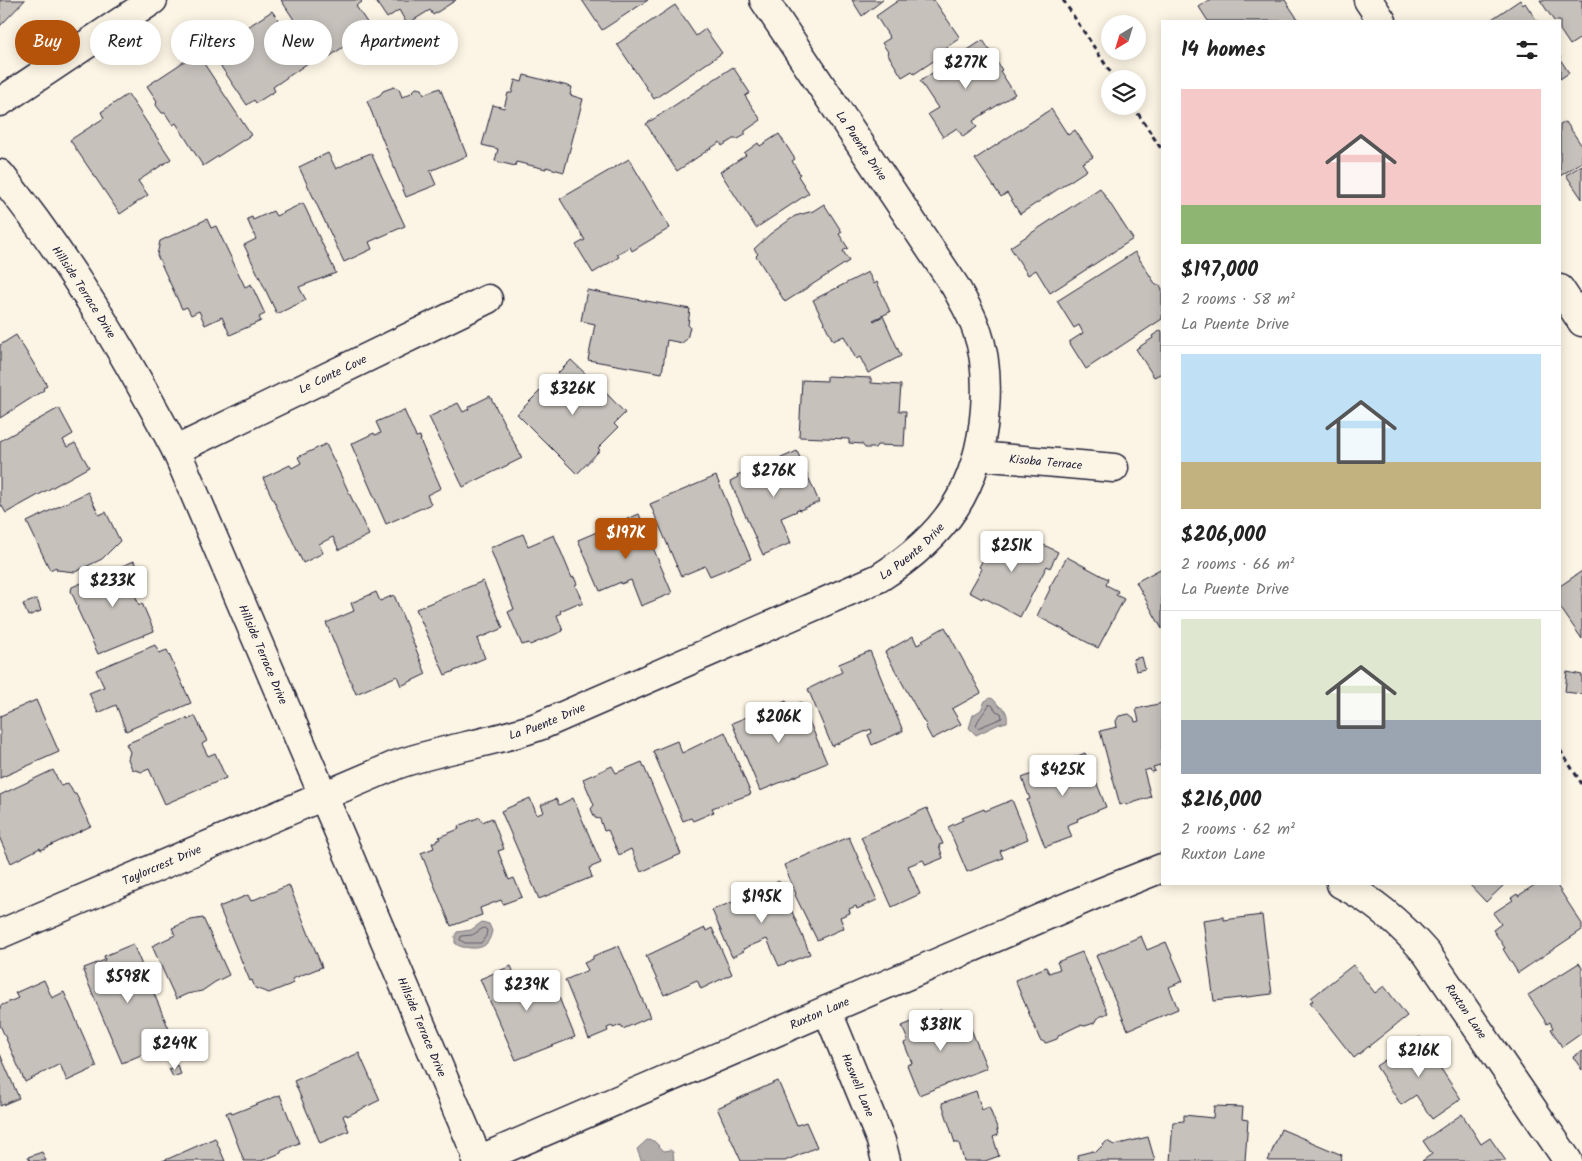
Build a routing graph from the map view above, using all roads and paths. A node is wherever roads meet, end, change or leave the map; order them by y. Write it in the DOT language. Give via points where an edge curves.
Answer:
graph roads {
  1 [pos="152,0"];
  2 [pos="764,0"];
  3 [pos="1063,0"];
  4 [pos="1109,70"];
  5 [pos="0,102"];
  6 [pos="1139,115"];
  7 [pos="1161,148"];
  8 [pos="0,174"];
  9 [pos="1561,290"];
  10 [pos="488,299"];
  11 [pos="1582,322"];
  12 [pos="176,450"];
  13 [pos="978,456"];
  14 [pos="1114,468"];
  15 [pos="1561,752"];
  16 [pos="1582,784"];
  17 [pos="324,796"];
  18 [pos="1161,868"];
  19 [pos="1343,885"];
  20 [pos="0,934"];
  21 [pos="827,1010"];
  22 [pos="478,1161"];
  23 [pos="886,1161"];
  24 [pos="1568,1161"];
  1 -- 5 [label="street"];
  2 -- 13 [label="street, La Puente Drive" via="968,309 981,344 986,377"];
  3 -- 4 [label="path"];
  6 -- 7 [label="path"];
  8 -- 12 [label="street, Hillside Terrace Drive" via="36,220 105,323"];
  9 -- 11 [label="street"];
  10 -- 12 [label="street, Le Conte Cove"];
  12 -- 17 [label="street, Hillside Terrace Drive"];
  13 -- 14 [label="street, Kisoba Terrace"];
  13 -- 17 [label="street, La Puente Drive" via="970,480 941,527 918,550 879,578 520,733 414,758"];
  15 -- 16 [label="path"];
  17 -- 20 [label="street, Taylorcrest Drive"];
  17 -- 22 [label="street, Hillside Terrace Drive"];
  18 -- 21 [label="street, Ruxton Lane"];
  19 -- 24 [label="street, Ruxton Lane" via="1394,918 1427,954"];
  21 -- 22 [label="street, Ruxton Lane"];
  21 -- 23 [label="street, Haswell Lane" via="881,1141"];
}
